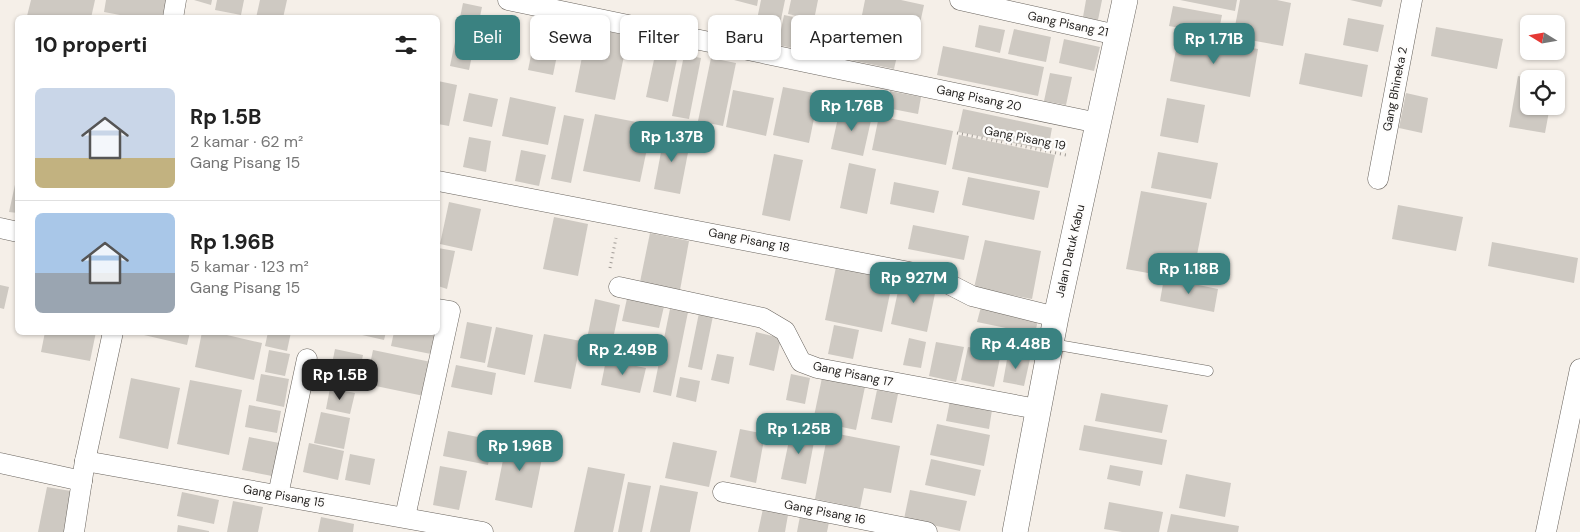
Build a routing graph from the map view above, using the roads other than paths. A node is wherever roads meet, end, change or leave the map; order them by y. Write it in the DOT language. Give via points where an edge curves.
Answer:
graph roads {
  1 [pos="176,0"];
  2 [pos="508,0"];
  3 [pos="960,0"];
  4 [pos="1125,0"];
  5 [pos="1412,0"];
  6 [pos="174,15"];
  7 [pos="1117,34"];
  8 [pos="1098,123"];
  9 [pos="1378,178"];
  10 [pos="440,181"];
  11 [pos="0,228"];
  12 [pos="15,231"];
  13 [pos="619,287"];
  14 [pos="444,310"];
  15 [pos="1056,317"];
  16 [pos="440,331"];
  17 [pos="112,335"];
  18 [pos="439,335"];
  19 [pos="1051,344"];
  20 [pos="307,359"];
  21 [pos="1580,369"];
  22 [pos="1208,371"];
  23 [pos="1037,409"];
  24 [pos="86,461"];
  25 [pos="0,463"];
  26 [pos="82,481"];
  27 [pos="723,492"];
  28 [pos="278,495"];
  29 [pos="405,517"];
  30 [pos="74,532"];
  31 [pos="483,532"];
  32 [pos="927,532"];
  33 [pos="1015,532"];
  34 [pos="1546,532"];
  1 -- 6 [label="street"];
  2 -- 8 [label="street, Gang Pisang 20"];
  3 -- 7 [label="street, Gang Pisang 21"];
  4 -- 7 [label="street, Jalan Datuk Kabu"];
  5 -- 9 [label="street, Gang Bhineka 2"];
  7 -- 8 [label="street, Jalan Datuk Kabu"];
  8 -- 15 [label="street, Jalan Datuk Kabu"];
  10 -- 15 [label="street, Gang Pisang 18" via="935,277 972,296"];
  11 -- 12 [label="street"];
  13 -- 23 [label="street, Gang Pisang 17" via="763,318 785,331 801,362 817,368"];
  14 -- 16 [label="street"];
  15 -- 19 [label="street, Jalan Datuk Kabu"];
  17 -- 24 [label="street"];
  18 -- 29 [label="street"];
  19 -- 22 [label="lane"];
  19 -- 23 [label="street, Jalan Datuk Kabu"];
  20 -- 28 [label="street"];
  21 -- 34 [label="street"];
  23 -- 33 [label="street, Jalan Datuk Kabu"];
  24 -- 26 [label="street"];
  24 -- 28 [label="street, Gang Pisang 15"];
  25 -- 26 [label="street"];
  26 -- 30 [label="street"];
  27 -- 32 [label="street, Gang Pisang 16"];
  28 -- 29 [label="street, Gang Pisang 15"];
  29 -- 31 [label="street, Gang Pisang 15"];
}
